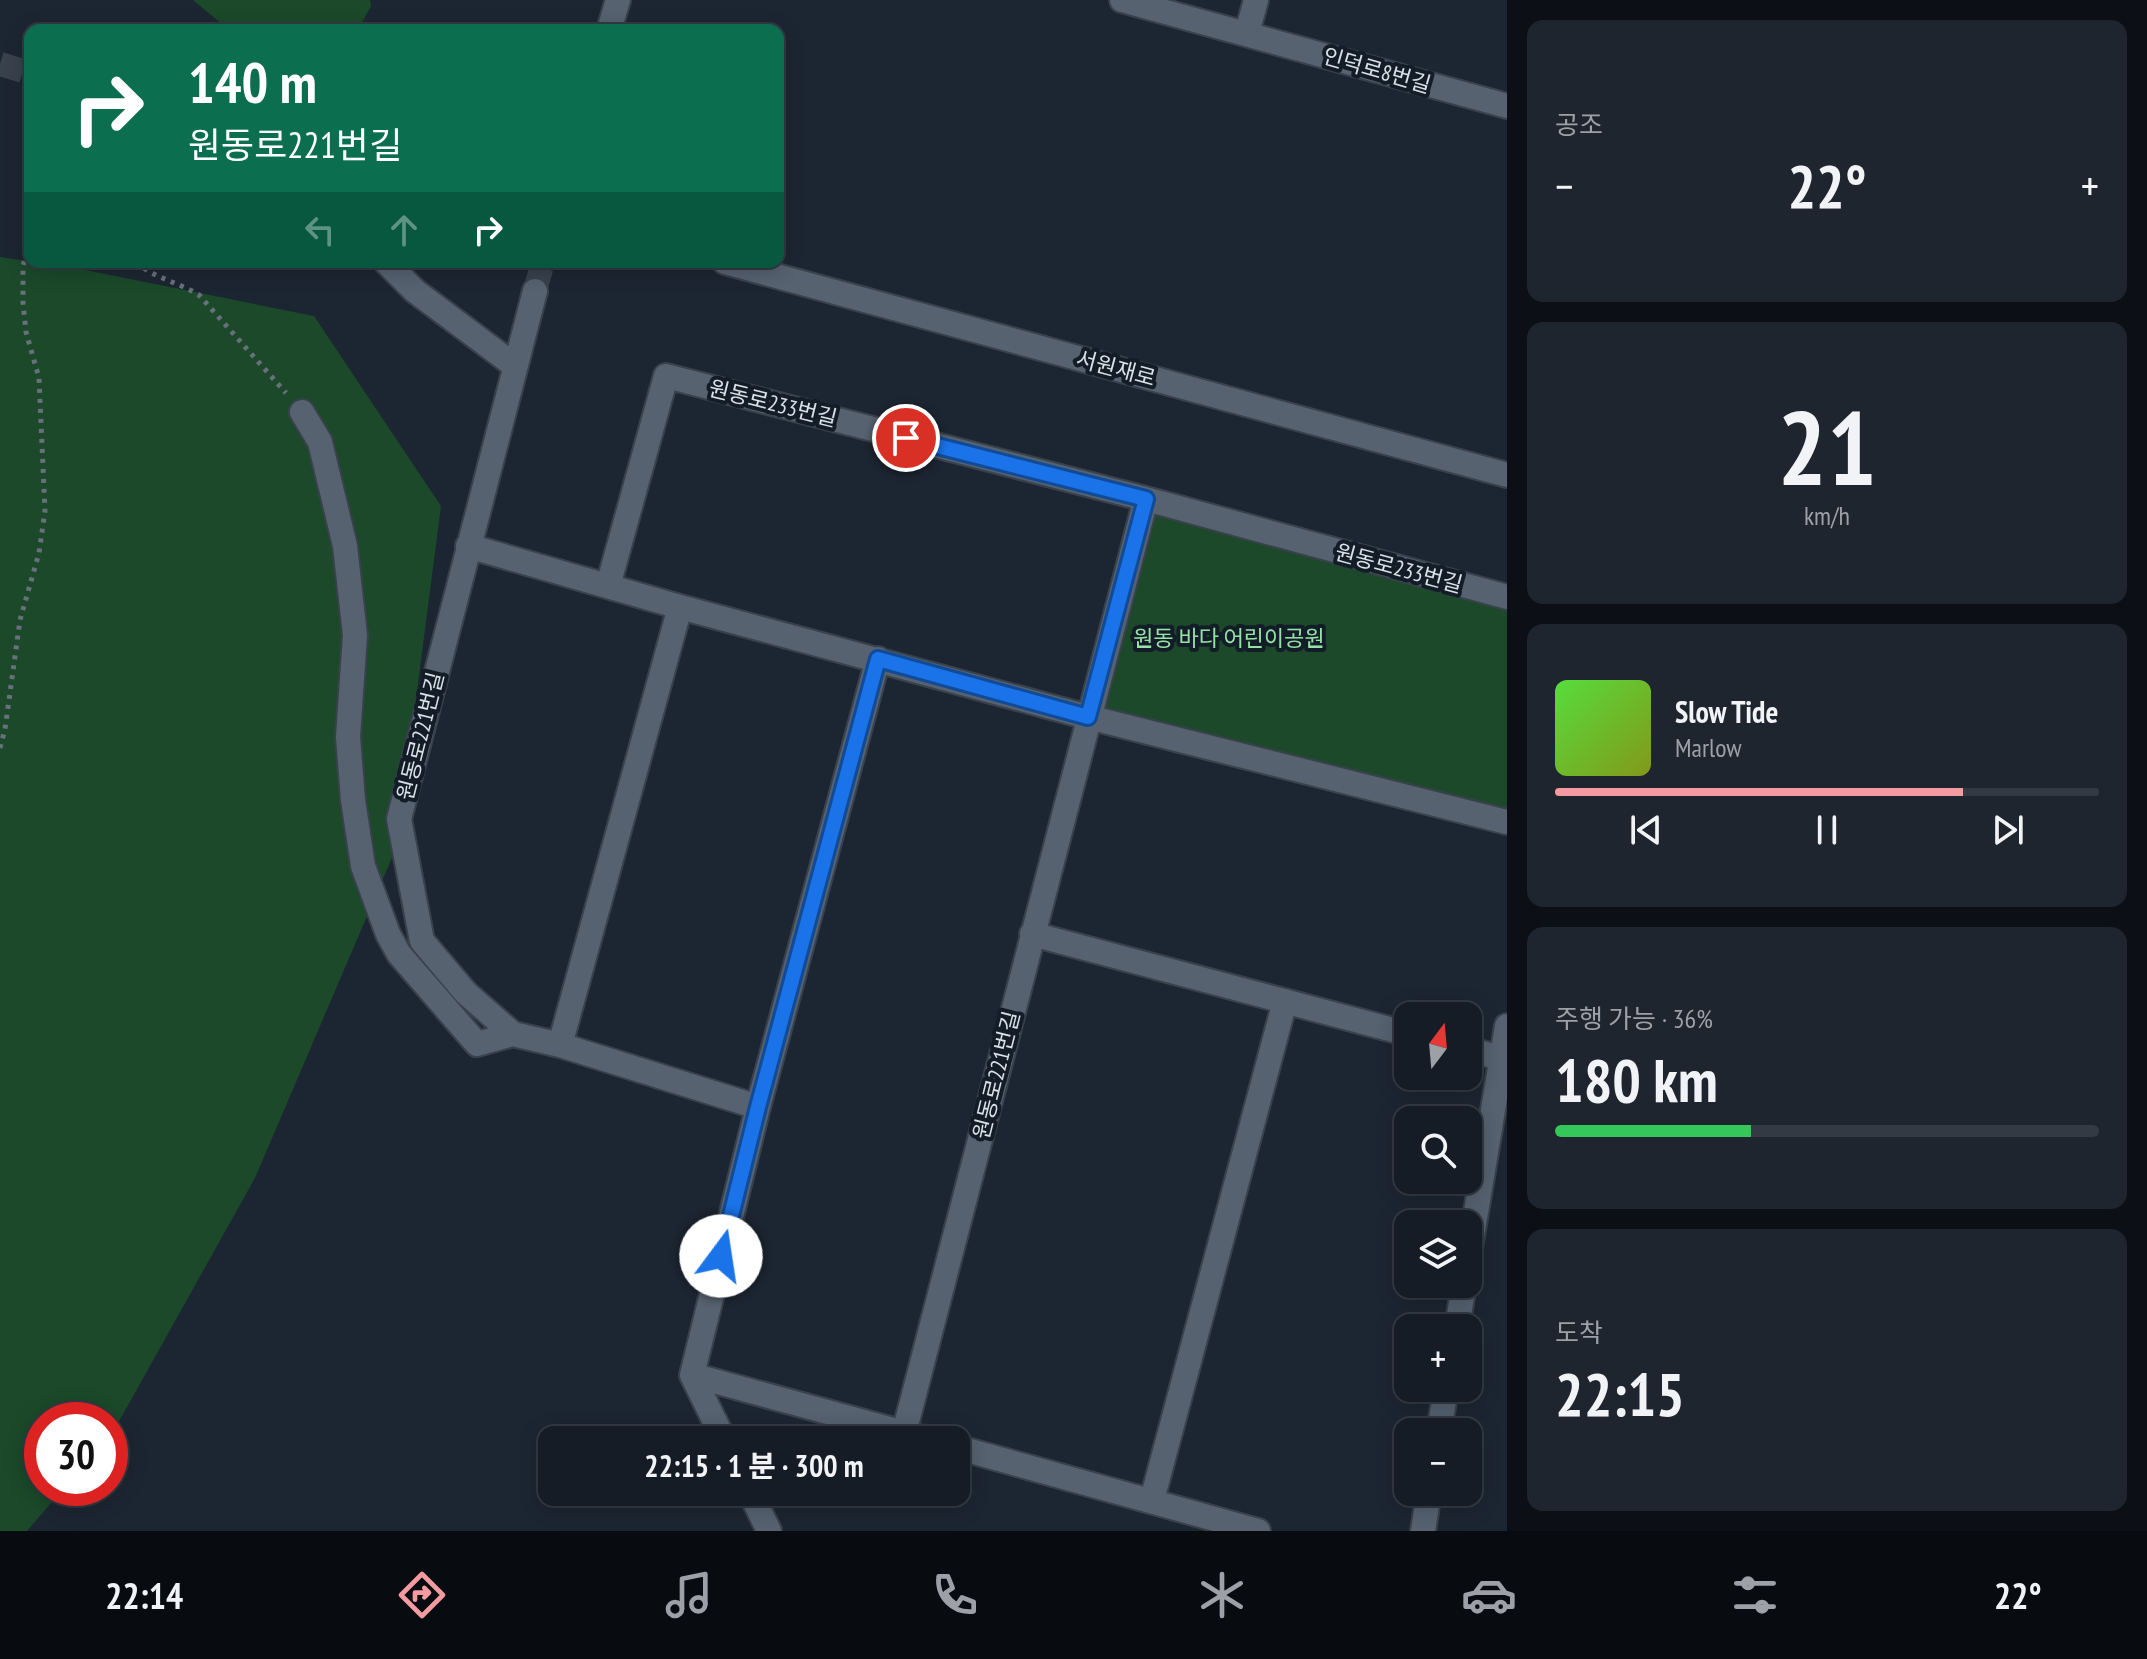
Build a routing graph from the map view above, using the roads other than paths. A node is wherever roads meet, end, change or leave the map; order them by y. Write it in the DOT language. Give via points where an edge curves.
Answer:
graph roads {
  1 [pos="618,0"];
  2 [pos="1122,0"];
  3 [pos="1256,0"];
  4 [pos="611,24"];
  5 [pos="1247,33"];
  6 [pos="1507,106"];
  7 [pos="392,268"];
  8 [pos="747,268"];
  9 [pos="535,291"];
  10 [pos="515,366"];
  11 [pos="302,412"];
  12 [pos="1507,475"];
  13 [pos="1146,499"];
  14 [pos="468,546"];
  15 [pos="608,586"];
  16 [pos="1507,597"];
  17 [pos="680,607"];
  18 [pos="878,659"];
  19 [pos="1088,717"];
  20 [pos="1507,822"];
  21 [pos="1032,934"];
  22 [pos="1285,1001"];
  23 [pos="1507,1026"];
  24 [pos="1394,1030"];
  25 [pos="513,1034"];
  26 [pos="560,1045"];
  27 [pos="1482,1053"];
  28 [pos="1504,1059"];
  29 [pos="758,1107"];
  30 [pos="1477,1210"];
  31 [pos="692,1375"];
  32 [pos="717,1426"];
  33 [pos="878,1426"];
  34 [pos="906,1426"];
  35 [pos="970,1451"];
  36 [pos="1152,1500"];
  37 [pos="757,1506"];
  38 [pos="1427,1506"];
  39 [pos="769,1531"];
  40 [pos="1258,1531"];
  41 [pos="1423,1531"];
  1 -- 4 [label="street"];
  2 -- 5 [label="street, 인덕로8번길"];
  3 -- 5 [label="street"];
  5 -- 6 [label="street, 인덕로8번길"];
  7 -- 10 [label="street"];
  8 -- 12 [label="street, 서원재로"];
  9 -- 10 [label="street, 원동로221번길"];
  10 -- 14 [label="street, 원동로221번길"];
  11 -- 25 [label="street" via="320,442 345,546 355,635 348,737 363,866 399,954 454,1021 477,1044"];
  13 -- 15 [label="street, 원동로233번길" via="666,376"];
  13 -- 16 [label="street, 원동로233번길"];
  13 -- 19 [label="street, 원동로221번길"];
  14 -- 15 [label="street"];
  14 -- 25 [label="street, 원동로221번길" via="399,819 422,941 466,993"];
  15 -- 17 [label="street"];
  17 -- 18 [label="street"];
  17 -- 26 [label="street"];
  18 -- 19 [label="street"];
  18 -- 29 [label="street"];
  19 -- 20 [label="street"];
  19 -- 21 [label="street, 원동로221번길"];
  21 -- 22 [label="street"];
  21 -- 34 [label="street, 원동로221번길"];
  22 -- 24 [label="street"];
  22 -- 36 [label="street"];
  23 -- 28 [label="street"];
  25 -- 26 [label="street, 원동로221번길"];
  26 -- 29 [label="street, 원동로221번길"];
  27 -- 28 [label="street"];
  28 -- 30 [label="street"];
  29 -- 31 [label="street"];
  31 -- 32 [label="street"];
  31 -- 33 [label="street"];
  35 -- 36 [label="street"];
  36 -- 40 [label="street"];
  37 -- 39 [label="street"];
  38 -- 41 [label="street"];
}
